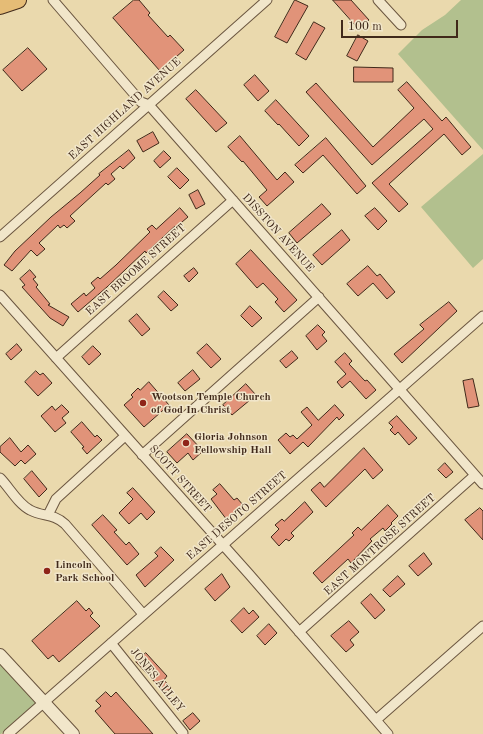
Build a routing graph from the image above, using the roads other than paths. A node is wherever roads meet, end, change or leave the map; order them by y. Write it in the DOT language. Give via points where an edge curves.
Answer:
graph roads {
  1 [pos="18,0"];
  2 [pos="53,0"];
  3 [pos="378,0"];
  4 [pos="265,1"];
  5 [pos="0,6"];
  6 [pos="401,25"];
  7 [pos="149,105"];
  8 [pos="233,200"];
  9 [pos="0,237"];
  10 [pos="0,295"];
  11 [pos="318,297"];
  12 [pos="483,316"];
  13 [pos="56,358"];
  14 [pos="399,389"];
  15 [pos="125,436"];
  16 [pos="142,455"];
  17 [pos="475,475"];
  18 [pos="0,478"];
  19 [pos="483,484"];
  20 [pos="48,515"];
  21 [pos="223,545"];
  22 [pos="143,614"];
  23 [pos="483,626"];
  24 [pos="299,632"];
  25 [pos="111,643"];
  26 [pos="0,655"];
  27 [pos="44,702"];
  28 [pos="376,720"];
  29 [pos="183,733"];
  30 [pos="8,734"];
  31 [pos="73,734"];
  32 [pos="388,734"];
  1 -- 5 [label="highway"];
  2 -- 7 [label="street, DISSTON AVENUE" via="141,102"];
  3 -- 6 [label="street"];
  4 -- 7 [label="street, EAST HIGHLAND AVENUE"];
  7 -- 8 [label="street, DISSTON AVENUE"];
  7 -- 9 [label="street, EAST HIGHLAND AVENUE"];
  8 -- 11 [label="street, DISSTON AVENUE"];
  8 -- 13 [label="street, EAST BROOME STREET"];
  10 -- 13 [label="street, SCOTT STREET"];
  11 -- 14 [label="street, DISSTON AVENUE"];
  11 -- 16 [label="street"];
  12 -- 14 [label="street, EAST DESOTO STREET"];
  13 -- 15 [label="street, SCOTT STREET"];
  14 -- 17 [label="street, DISSTON AVENUE"];
  14 -- 21 [label="street, EAST DESOTO STREET"];
  15 -- 16 [label="street, SCOTT STREET"];
  15 -- 20 [label="street" via="56,499"];
  16 -- 21 [label="street, SCOTT STREET"];
  17 -- 19 [label="street, DISSTON AVENUE"];
  17 -- 24 [label="street, EAST MONTROSE STREET"];
  18 -- 20 [label="street" via="26,507"];
  20 -- 22 [label="street" via="57,517 64,524"];
  21 -- 22 [label="street, EAST DESOTO STREET"];
  21 -- 24 [label="street, SCOTT STREET"];
  22 -- 25 [label="street, EAST DESOTO STREET"];
  23 -- 28 [label="street"];
  24 -- 28 [label="street, SCOTT STREET"];
  25 -- 27 [label="street, EAST DESOTO STREET"];
  25 -- 29 [label="street, JONES ALLEY"];
  26 -- 27 [label="street"];
  27 -- 30 [label="street, EAST DESOTO STREET"];
  27 -- 31 [label="street"];
  28 -- 32 [label="street, SCOTT STREET"];
}
